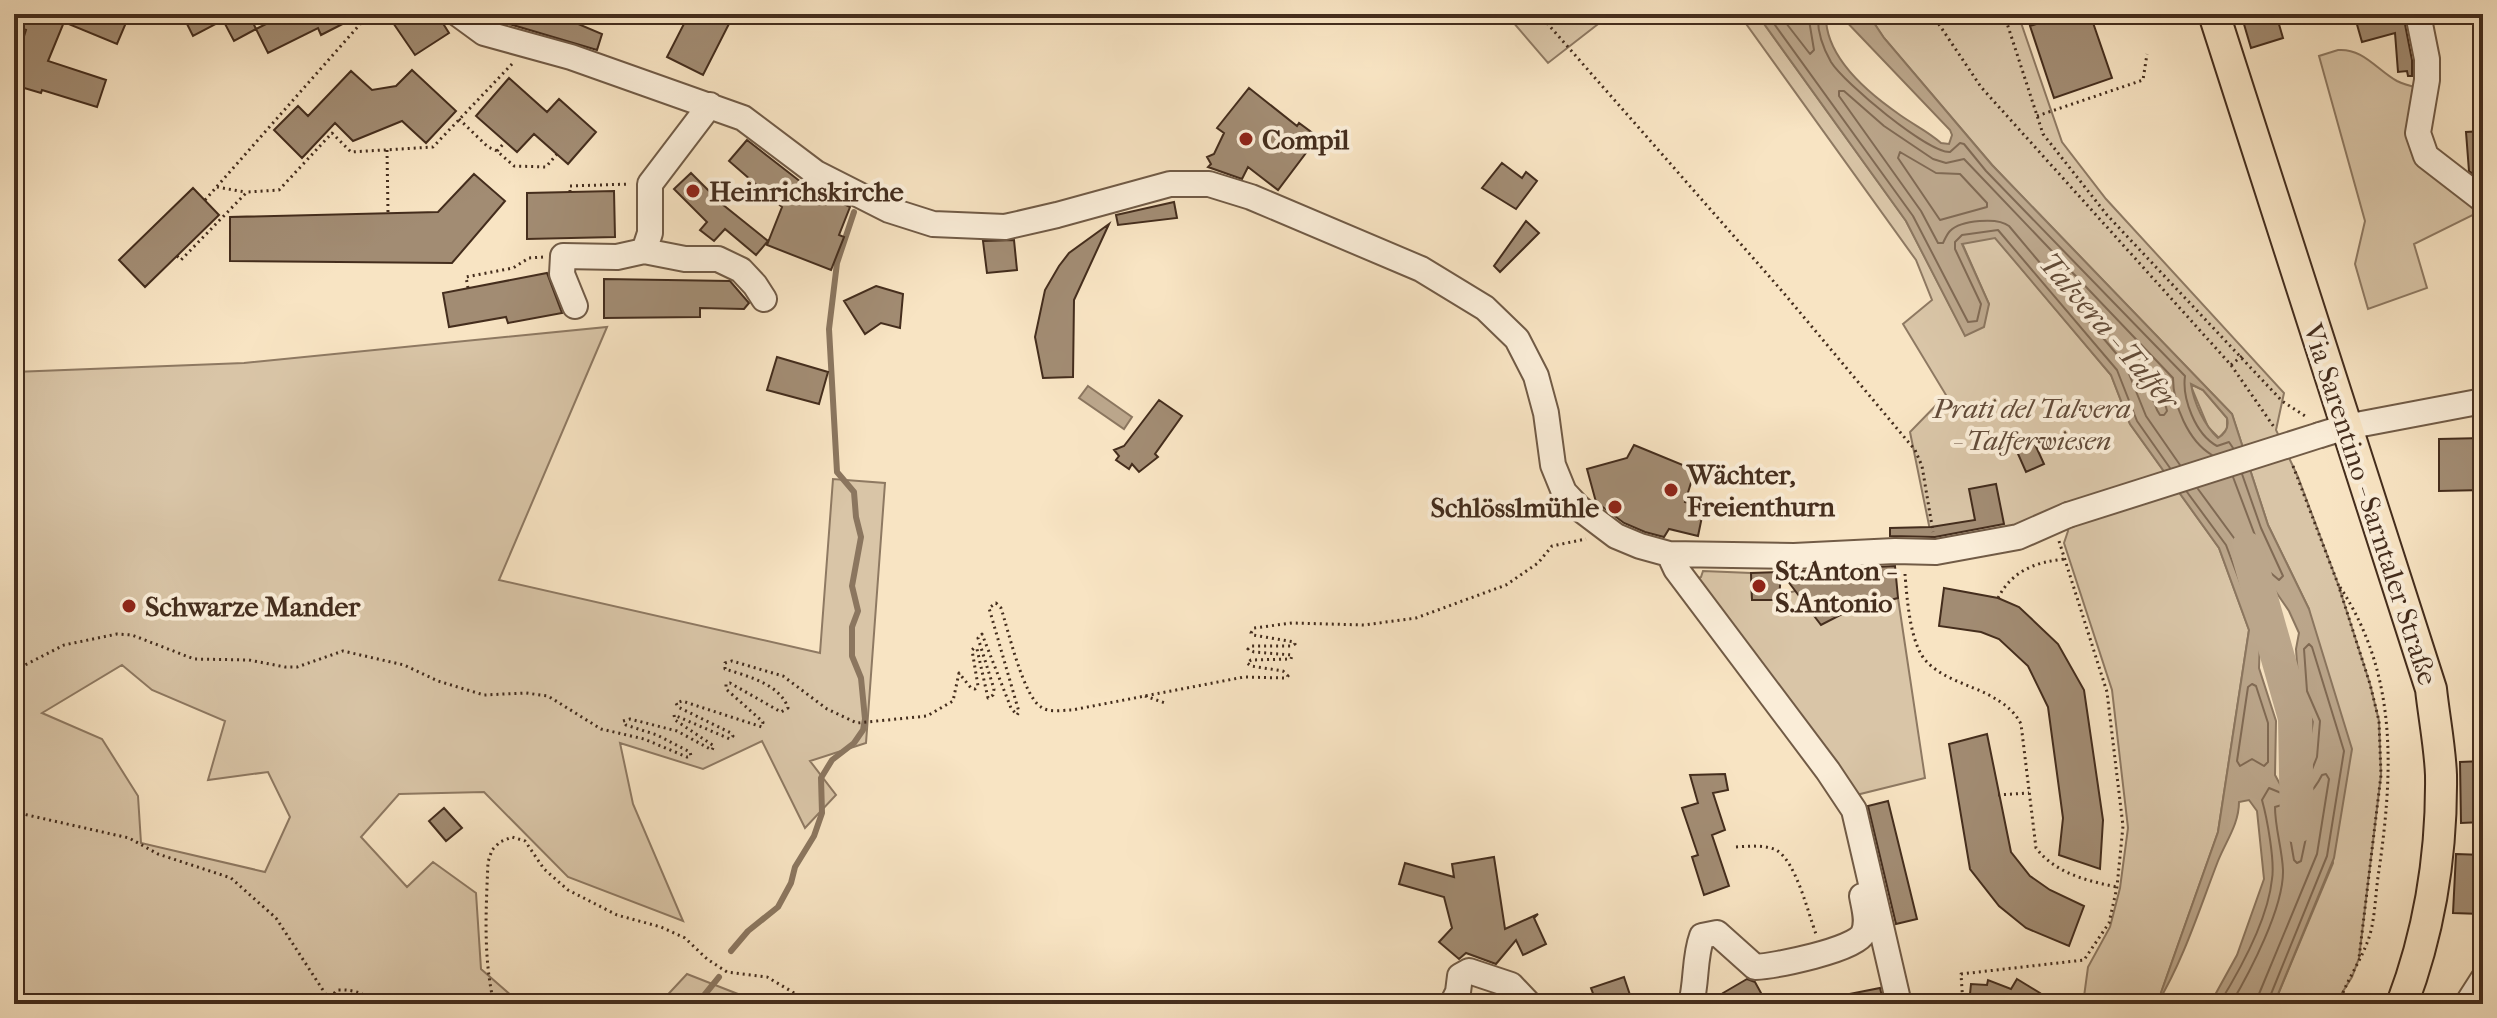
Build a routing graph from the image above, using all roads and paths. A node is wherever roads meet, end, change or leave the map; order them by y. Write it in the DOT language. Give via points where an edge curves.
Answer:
graph roads {
  1 [pos="369,14"];
  2 [pos="458,14"];
  3 [pos="1539,14"];
  4 [pos="1932,14"];
  5 [pos="2004,14"];
  6 [pos="2214,14"];
  7 [pos="2418,14"];
  8 [pos="526,45"];
  9 [pos="2147,54"];
  10 [pos="710,105"];
  11 [pos="2037,116"];
  12 [pos="459,119"];
  13 [pos="505,142"];
  14 [pos="387,150"];
  15 [pos="497,151"];
  16 [pos="557,154"];
  17 [pos="650,184"];
  18 [pos="217,187"];
  19 [pos="247,192"];
  20 [pos="570,192"];
  21 [pos="205,200"];
  22 [pos="2483,200"];
  23 [pos="388,213"];
  24 [pos="644,251"];
  25 [pos="177,256"];
  26 [pos="563,256"];
  27 [pos="468,288"];
  28 [pos="764,299"];
  29 [pos="575,306"];
  30 [pos="2242,356"];
  31 [pos="2231,365"];
  32 [pos="2483,401"];
  33 [pos="2288,405"];
  34 [pos="2276,430"];
  35 [pos="2333,431"];
  36 [pos="2289,457"];
  37 [pos="2060,519"];
  38 [pos="1590,538"];
  39 [pos="1907,550"];
  40 [pos="1936,552"];
  41 [pos="1669,554"];
  42 [pos="2065,559"];
  43 [pos="2338,584"];
  44 [pos="1998,598"];
  45 [pos="15,668"];
  46 [pos="1145,696"];
  47 [pos="1165,703"];
  48 [pos="2029,793"];
  49 [pos="1998,795"];
  50 [pos="14,812"];
  51 [pos="1855,812"];
  52 [pos="1736,847"];
  53 [pos="2117,887"];
  54 [pos="1823,952"];
  55 [pos="2359,958"];
  56 [pos="2483,979"];
  57 [pos="330,998"];
  58 [pos="332,1004"];
  59 [pos="379,1004"];
  60 [pos="494,1004"];
  61 [pos="813,1004"];
  62 [pos="1452,1004"];
  63 [pos="1529,1004"];
  64 [pos="1691,1004"];
  65 [pos="1899,1004"];
  66 [pos="1963,1004"];
  67 [pos="2339,1004"];
  68 [pos="2402,1004"];
  69 [pos="2467,1004"];
  1 -- 18 [label="path"];
  2 -- 8 [label="street" via="484,33"];
  3 -- 40 [label="path" via="1915,450"];
  4 -- 31 [label="path" via="1981,87"];
  5 -- 11 [label="path"];
  6 -- 35 [label="main road, Via Sarentino - Sarntaler Straße"];
  7 -- 22 [label="street" via="2427,59 2418,133 2426,156"];
  8 -- 10 [label="street"];
  8 -- 12 [label="path"];
  9 -- 11 [label="path" via="2143,80"];
  10 -- 17 [label="street"];
  10 -- 41 [label="street" via="743,118 816,173 889,210 933,224 1005,227 1170,184 1209,184 1421,269 1485,308 1517,339 1536,376 1553,465 1564,492 1616,536"];
  11 -- 30 [label="path" via="2043,134 2107,215"];
  12 -- 14 [label="path" via="433,147"];
  12 -- 15 [label="path"];
  13 -- 15 [label="path"];
  14 -- 19 [label="path" via="351,152 332,133 279,190"];
  14 -- 23 [label="path"];
  15 -- 16 [label="path" via="514,166 546,167"];
  17 -- 20 [label="path" via="570,186"];
  17 -- 24 [label="street" via="650,233"];
  18 -- 19 [label="path"];
  18 -- 21 [label="path"];
  19 -- 25 [label="path" via="181,260"];
  24 -- 26 [label="street" via="617,257"];
  24 -- 28 [label="street" via="718,259 741,270"];
  26 -- 27 [label="path" via="529,258 513,268 466,277"];
  26 -- 29 [label="street" via="562,274"];
  30 -- 31 [label="path"];
  30 -- 33 [label="path"];
  31 -- 34 [label="path"];
  32 -- 35 [label="street"];
  35 -- 37 [label="street, bridge"];
  35 -- 68 [label="main road, Via Sarentino - Sarntaler Straße" via="2404,599 2431,689 2441,773 2437,877 2417,966"];
  36 -- 43 [label="path"];
  37 -- 40 [label="street" via="2018,537"];
  37 -- 42 [label="path"];
  38 -- 46 [label="path" via="1552,546 1506,585 1416,618 1254,628 1253,635 1294,642 1248,649 1292,655 1287,660 1247,663 1283,671 1288,676 1284,678 1244,677"];
  39 -- 40 [label="street"];
  39 -- 41 [label="street" via="1794,556"];
  39 -- 48 [label="path" via="1907,595 1917,646 1927,663 2014,711 2021,724"];
  41 -- 51 [label="street"];
  42 -- 44 [label="path" via="2027,568 2006,583"];
  42 -- 53 [label="path" via="2107,692 2123,826"];
  43 -- 55 [label="path" via="2379,721 2381,775"];
  43 -- 55 [label="path" via="2359,615 2380,681 2390,752 2383,845 2368,942"];
  45 -- 46 [label="path" via="64,645 117,634 194,659 297,667 343,651 404,665 484,695 548,696 601,729 687,757 690,752 623,721 677,731 712,750 714,746 674,715 730,739 731,733 676,703 762,727 763,722 726,689 730,683 787,711 786,700 766,685 725,669 732,661 783,676 847,720 912,719 935,713 955,698 959,673 971,688 978,686 974,648 988,698 993,695 980,634 1017,715 989,608 996,603 1037,706 1072,710"];
  46 -- 47 [label="path"];
  48 -- 49 [label="path"];
  48 -- 53 [label="path" via="2036,848 2044,858 2078,878"];
  50 -- 57 [label="path" via="129,838 158,854 231,878 276,918"];
  51 -- 54 [label="street" via="1848,840 1866,924 1851,944"];
  51 -- 65 [label="street"];
  52 -- 54 [label="path" via="1776,850 1788,859"];
  53 -- 66 [label="path" via="2109,923 2084,960 1961,974"];
  54 -- 64 [label="street" via="1755,967 1717,933 1702,936"];
  55 -- 67 [label="path"];
  56 -- 69 [label="street"];
  57 -- 58 [label="path"];
  57 -- 59 [label="path" via="337,990 348,989"];
  60 -- 61 [label="path" via="486,953 488,862 492,850 512,837 525,841 544,869 568,890 617,915 685,938 727,972 767,977"];
  62 -- 63 [label="street" via="1460,976 1469,971 1511,985"];
}
